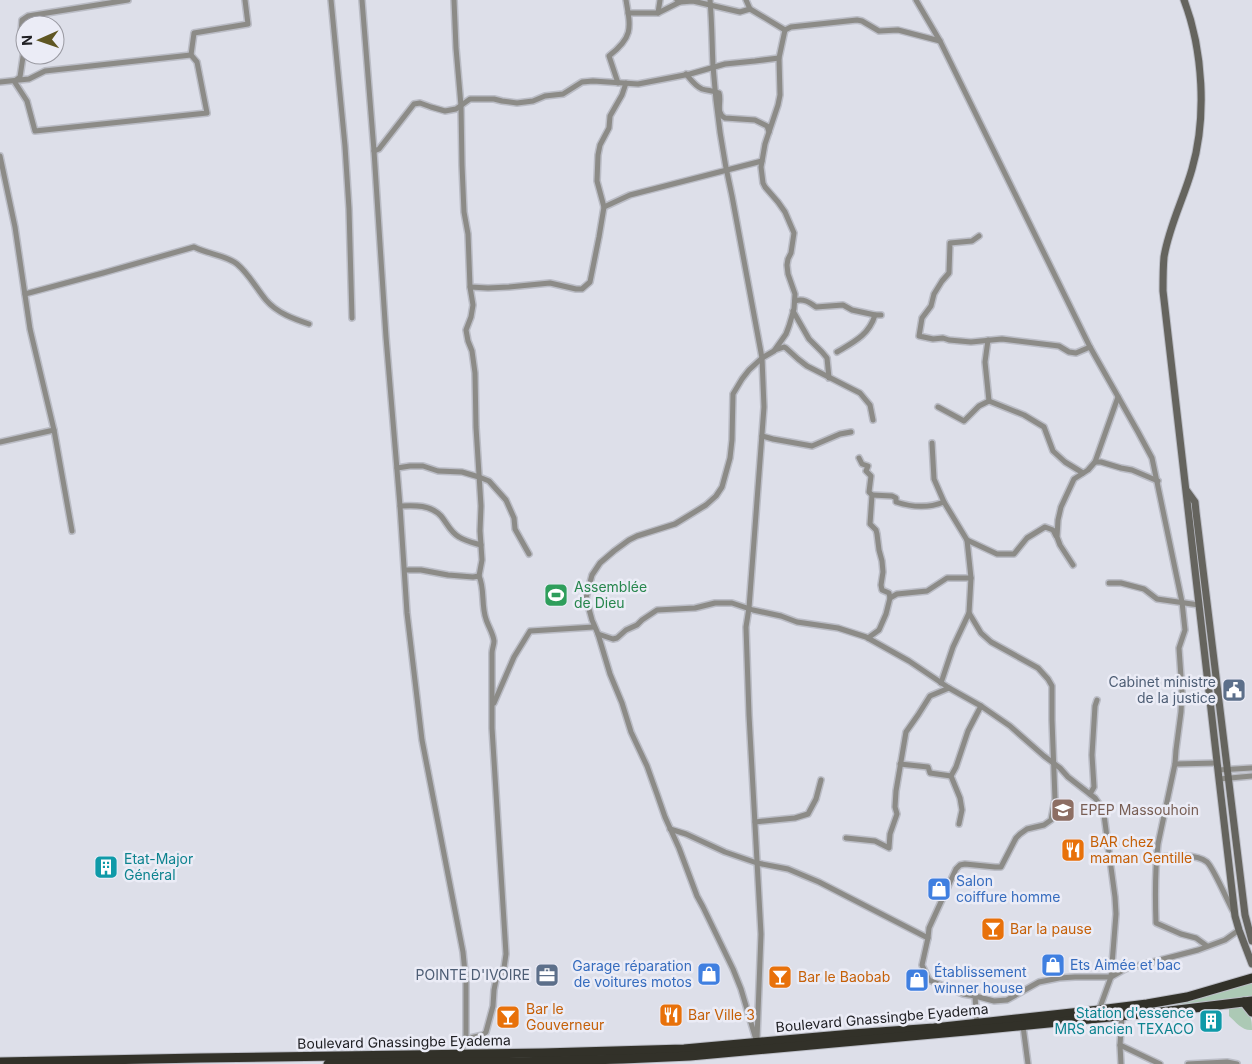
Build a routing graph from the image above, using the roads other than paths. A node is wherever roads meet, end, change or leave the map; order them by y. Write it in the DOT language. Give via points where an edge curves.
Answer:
graph roads {
  1 [pos="128,0"];
  2 [pos="245,0"];
  3 [pos="331,0"];
  4 [pos="362,0"];
  5 [pos="454,0"];
  6 [pos="626,0"];
  7 [pos="660,0"];
  8 [pos="746,0"];
  9 [pos="916,0"];
  10 [pos="1184,0"];
  11 [pos="678,1"];
  12 [pos="710,2"];
  13 [pos="750,9"];
  14 [pos="628,13"];
  15 [pos="658,13"];
  16 [pos="784,30"];
  17 [pos="940,41"];
  18 [pos="191,55"];
  19 [pos="779,58"];
  20 [pos="713,67"];
  21 [pos="686,74"];
  22 [pos="14,81"];
  23 [pos="0,82"];
  24 [pos="618,83"];
  25 [pos="626,84"];
  26 [pos="715,91"];
  27 [pos="461,106"];
  28 [pos="769,133"];
  29 [pos="374,151"];
  30 [pos="0,156"];
  31 [pos="762,161"];
  32 [pos="726,170"];
  33 [pos="604,207"];
  34 [pos="979,236"];
  35 [pos="470,287"];
  36 [pos="25,294"];
  37 [pos="795,301"];
  38 [pos="793,311"];
  39 [pos="875,315"];
  40 [pos="882,316"];
  41 [pos="352,318"];
  42 [pos="309,324"];
  43 [pos="988,340"];
  44 [pos="1090,347"];
  45 [pos="774,350"];
  46 [pos="837,352"];
  47 [pos="762,358"];
  48 [pos="829,378"];
  49 [pos="1118,397"];
  50 [pos="988,401"];
  51 [pos="938,407"];
  52 [pos="873,420"];
  53 [pos="54,430"];
  54 [pos="851,432"];
  55 [pos="762,436"];
  56 [pos="0,442"];
  57 [pos="932,443"];
  58 [pos="859,458"];
  59 [pos="1095,462"];
  60 [pos="397,468"];
  61 [pos="1083,473"];
  62 [pos="480,477"];
  63 [pos="1158,481"];
  64 [pos="1186,490"];
  65 [pos="872,495"];
  66 [pos="944,502"];
  67 [pos="400,506"];
  68 [pos="72,531"];
  69 [pos="1057,537"];
  70 [pos="967,540"];
  71 [pos="481,545"];
  72 [pos="530,554"];
  73 [pos="1073,565"];
  74 [pos="405,570"];
  75 [pos="478,576"];
  76 [pos="971,578"];
  77 [pos="1109,583"];
  78 [pos="890,598"];
  79 [pos="1182,602"];
  80 [pos="1199,605"];
  81 [pos="749,608"];
  82 [pos="969,613"];
  83 [pos="594,627"];
  84 [pos="598,634"];
  85 [pos="868,638"];
  86 [pos="941,682"];
  87 [pos="949,688"];
  88 [pos="1097,700"];
  89 [pos="493,706"];
  90 [pos="981,706"];
  91 [pos="1054,763"];
  92 [pos="900,764"];
  93 [pos="1175,764"];
  94 [pos="1217,766"];
  95 [pos="1252,768"];
  96 [pos="1226,770"];
  97 [pos="951,776"];
  98 [pos="1252,776"];
  99 [pos="1227,778"];
  100 [pos="1219,779"];
  101 [pos="821,780"];
  102 [pos="1090,794"];
  103 [pos="755,822"];
  104 [pos="959,824"];
  105 [pos="670,829"];
  106 [pos="846,838"];
  107 [pos="1156,857"];
  108 [pos="757,863"];
  109 [pos="1236,916"];
  110 [pos="1238,930"];
  111 [pos="928,938"];
  112 [pos="1252,941"];
  113 [pos="1207,946"];
  114 [pos="1249,950"];
  115 [pos="1252,964"];
  116 [pos="1111,977"];
  117 [pos="1252,978"];
  118 [pos="975,996"];
  119 [pos="1248,1002"];
  120 [pos="1099,1010"];
  121 [pos="1122,1011"];
  122 [pos="1252,1012"];
  123 [pos="1023,1026"];
  124 [pos="977,1027"];
  125 [pos="466,1039"];
  126 [pos="1120,1045"];
  127 [pos="758,1047"];
  128 [pos="461,1060"];
  129 [pos="0,1062"];
  130 [pos="409,1063"];
  131 [pos="328,1064"];
  132 [pos="351,1064"];
  133 [pos="1028,1064"];
  134 [pos="1121,1064"];
  135 [pos="1160,1064"];
  136 [pos="1188,1064"];
  137 [pos="1237,1064"];
  1 -- 22 [label="street" via="28,16 22,20 24,50 20,77"];
  2 -- 18 [label="street" via="248,24 194,33"];
  3 -- 41 [label="street" via="345,146"];
  4 -- 29 [label="street"];
  5 -- 27 [label="street"];
  6 -- 14 [label="street"];
  7 -- 15 [label="street"];
  8 -- 13 [label="street"];
  9 -- 17 [label="street"];
  10 -- 64 [label="main road" via="1200,72 1202,98 1192,169 1168,240 1163,272"];
  11 -- 12 [label="street"];
  11 -- 15 [label="street"];
  12 -- 13 [label="street" via="740,12"];
  12 -- 20 [label="street"];
  13 -- 16 [label="street"];
  14 -- 15 [label="street"];
  14 -- 24 [label="street" via="629,33 621,47 609,56"];
  16 -- 17 [label="street" via="857,20 879,31 898,30"];
  16 -- 19 [label="street"];
  17 -- 44 [label="street"];
  18 -- 22 [label="street" via="45,71"];
  18 -- 22 [label="street" via="197,62 207,113 35,131 28,101"];
  19 -- 20 [label="street"];
  19 -- 28 [label="street" via="779,100"];
  20 -- 21 [label="street"];
  20 -- 26 [label="street"];
  21 -- 25 [label="street"];
  21 -- 26 [label="street" via="700,88"];
  22 -- 23 [label="street"];
  24 -- 25 [label="street"];
  24 -- 27 [label="street" via="582,82 563,94 533,101 517,103 470,99"];
  25 -- 33 [label="street" via="610,116 609,128 598,155 597,181"];
  26 -- 28 [label="street" via="719,92 722,116 755,120 767,126"];
  26 -- 32 [label="street"];
  27 -- 29 [label="street" via="445,111 414,104 379,149"];
  27 -- 35 [label="street"];
  28 -- 31 [label="street"];
  29 -- 60 [label="street"];
  30 -- 36 [label="street"];
  31 -- 32 [label="street"];
  31 -- 37 [label="street" via="764,187 785,212 794,233 787,270"];
  32 -- 33 [label="street" via="630,195"];
  32 -- 47 [label="street"];
  33 -- 35 [label="street" via="590,282 582,289 550,283"];
  34 -- 43 [label="street" via="972,241 950,242 948,273 922,318 919,336 970,342"];
  35 -- 62 [label="street" via="473,306 466,330 475,373"];
  36 -- 42 [label="street" via="194,247 236,263 282,314"];
  36 -- 53 [label="street"];
  37 -- 38 [label="street"];
  37 -- 39 [label="street" via="800,299 816,307 843,306"];
  38 -- 45 [label="street" via="786,334"];
  38 -- 48 [label="street" via="809,339 826,358"];
  39 -- 40 [label="street"];
  39 -- 46 [label="street" via="865,334"];
  43 -- 44 [label="street" via="1059,346 1069,352"];
  43 -- 50 [label="street" via="985,362"];
  44 -- 49 [label="street"];
  45 -- 47 [label="street"];
  45 -- 48 [label="street" via="786,348 800,361"];
  47 -- 55 [label="street"];
  47 -- 83 [label="street" via="733,394 730,458 722,487 710,502 680,522 629,540 600,563 592,575 586,598"];
  48 -- 52 [label="street" via="860,394 870,405"];
  49 -- 59 [label="street"];
  49 -- 63 [label="street" via="1152,458"];
  50 -- 51 [label="street" via="964,421"];
  50 -- 61 [label="street" via="1044,426 1053,451"];
  53 -- 56 [label="street"];
  53 -- 68 [label="street"];
  54 -- 55 [label="street" via="812,446"];
  55 -- 81 [label="street"];
  57 -- 66 [label="street" via="934,479"];
  58 -- 65 [label="street" via="868,466 866,471 871,476 868,492"];
  59 -- 61 [label="street"];
  59 -- 63 [label="street" via="1132,470"];
  60 -- 62 [label="street" via="423,466"];
  60 -- 67 [label="street"];
  61 -- 69 [label="street" via="1074,479 1061,507"];
  62 -- 71 [label="street"];
  62 -- 72 [label="street" via="489,481 506,500 515,530"];
  63 -- 79 [label="street"];
  64 -- 80 [label="main road"];
  64 -- 96 [label="main road" via="1196,512"];
  65 -- 66 [label="street" via="892,496 896,502 918,506"];
  65 -- 78 [label="street" via="870,524 876,530 882,561 880,585"];
  66 -- 70 [label="street"];
  67 -- 71 [label="street" via="432,509 460,538"];
  67 -- 74 [label="street"];
  69 -- 70 [label="street" via="1053,530 1045,527 1027,538 1014,554 997,554"];
  69 -- 73 [label="street"];
  70 -- 76 [label="street"];
  71 -- 75 [label="street"];
  74 -- 75 [label="street"];
  74 -- 125 [label="street" via="422,740 464,959"];
  75 -- 89 [label="street" via="482,582 485,616 494,642"];
  76 -- 78 [label="street" via="947,578 927,591 897,594"];
  76 -- 82 [label="street"];
  77 -- 79 [label="street" via="1144,589 1157,599"];
  78 -- 85 [label="street" via="879,630"];
  79 -- 80 [label="street"];
  79 -- 93 [label="street" via="1185,630 1179,648 1182,692"];
  80 -- 94 [label="main road"];
  81 -- 84 [label="street" via="715,603 695,608 657,610 616,638"];
  81 -- 85 [label="street"];
  81 -- 103 [label="street" via="746,627"];
  82 -- 86 [label="street"];
  82 -- 91 [label="street" via="981,633 991,642 1038,668 1048,678 1052,686"];
  83 -- 84 [label="street"];
  83 -- 89 [label="street" via="530,630 514,657"];
  84 -- 105 [label="street" via="631,732"];
  85 -- 86 [label="street"];
  86 -- 87 [label="street"];
  87 -- 90 [label="street"];
  87 -- 92 [label="street" via="930,696 906,732"];
  88 -- 102 [label="street" via="1092,755 1094,787"];
  89 -- 125 [label="street" via="506,954 504,968 496,980 486,1032"];
  90 -- 91 [label="street"];
  90 -- 97 [label="street"];
  91 -- 102 [label="street"];
  91 -- 111 [label="street" via="1055,799 1051,820 1020,834 1001,866 960,865 929,928"];
  92 -- 97 [label="street" via="928,767 930,773"];
  92 -- 106 [label="street" via="897,814 889,848 875,842"];
  93 -- 94 [label="street"];
  93 -- 107 [label="street"];
  94 -- 96 [label="street"];
  94 -- 100 [label="main road"];
  95 -- 96 [label="street"];
  96 -- 99 [label="main road"];
  97 -- 104 [label="street" via="960,798"];
  98 -- 99 [label="street"];
  99 -- 100 [label="street"];
  99 -- 112 [label="main road" via="1245,915"];
  100 -- 109 [label="main road"];
  101 -- 103 [label="street" via="808,814"];
  102 -- 116 [label="street" via="1104,815 1116,914"];
  103 -- 108 [label="street"];
  105 -- 108 [label="street"];
  105 -- 127 [label="street" via="696,896 733,969"];
  107 -- 109 [label="street" via="1187,856 1207,862"];
  107 -- 113 [label="street" via="1156,923 1196,938"];
  108 -- 111 [label="street" via="788,869 819,882"];
  108 -- 127 [label="street" via="761,934"];
  109 -- 110 [label="main road"];
  110 -- 113 [label="street" via="1225,940"];
  110 -- 114 [label="main road"];
  111 -- 118 [label="street" via="922,965 930,980"];
  113 -- 116 [label="street" via="1125,969"];
  114 -- 115 [label="main road"];
  116 -- 118 [label="street" via="1059,978 1038,982 1007,1000 994,1001"];
  116 -- 120 [label="street"];
  117 -- 121 [label="highway, Boulevard Gnassingbe Eyadema" via="1188,997"];
  118 -- 124 [label="street"];
  119 -- 121 [label="highway, Boulevard Gnassingbe Eyadema"];
  119 -- 122 [label="highway"];
  120 -- 121 [label="highway, Boulevard Gnassingbe Eyadema"];
  120 -- 124 [label="highway, Boulevard Gnassingbe Eyadema"];
  121 -- 123 [label="highway, Boulevard Gnassingbe Eyadema"];
  121 -- 126 [label="street"];
  123 -- 124 [label="highway, Boulevard Gnassingbe Eyadema"];
  123 -- 133 [label="street"];
  124 -- 127 [label="highway, Boulevard Gnassingbe Eyadema"];
  125 -- 128 [label="street"];
  126 -- 134 [label="street"];
  126 -- 135 [label="street"];
  127 -- 128 [label="highway, Boulevard Gnassingbe Eyadema" via="690,1056 623,1059"];
  128 -- 129 [label="highway, Boulevard Gnassingbe Eyadema" via="200,1058"];
  128 -- 130 [label="highway, Boulevard Gnassingbe Eyadema"];
  130 -- 132 [label="highway, Boulevard Gnassingbe Eyadema"];
  131 -- 132 [label="highway, Boulevard Gnassingbe Eyadema"];
  136 -- 137 [label="street"];
}
